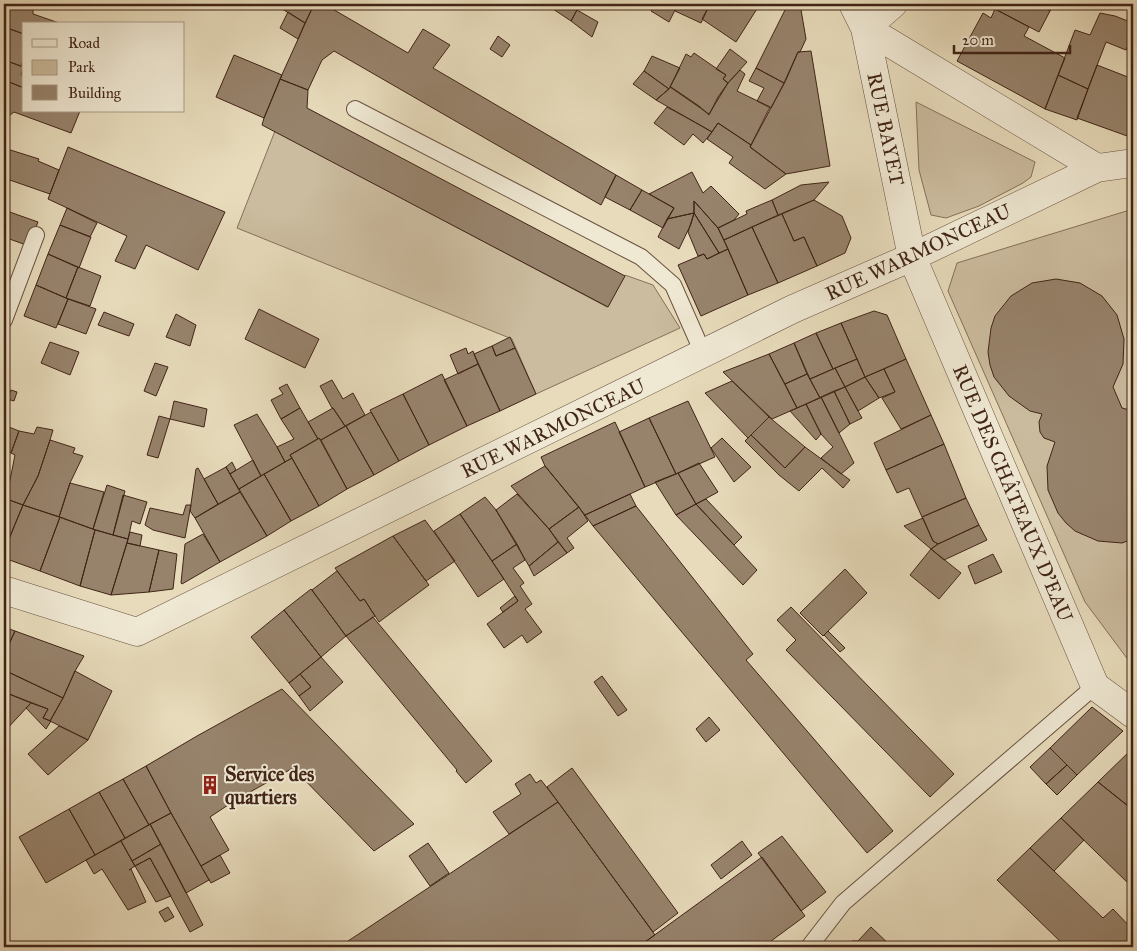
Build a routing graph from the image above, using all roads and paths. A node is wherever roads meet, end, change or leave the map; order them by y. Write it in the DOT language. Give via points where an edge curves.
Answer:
graph roads {
  1 [pos="853,4"];
  2 [pos="893,4"];
  3 [pos="865,28"];
  4 [pos="354,109"];
  5 [pos="1133,163"];
  6 [pos="1097,168"];
  7 [pos="36,235"];
  8 [pos="912,257"];
  9 [pos="4,320"];
  10 [pos="703,353"];
  11 [pos="4,590"];
  12 [pos="1095,686"];
  13 [pos="1133,714"];
  14 [pos="809,947"];
  1 -- 3 [label="street, RUE BAYET"];
  2 -- 3 [label="street"];
  3 -- 6 [label="street"];
  3 -- 8 [label="street, RUE BAYET"];
  4 -- 10 [label="lane" via="641,257 674,285"];
  5 -- 6 [label="street, RUE WARMONCEAU"];
  6 -- 8 [label="street, RUE WARMONCEAU"];
  7 -- 9 [label="lane"];
  8 -- 10 [label="street, RUE WARMONCEAU" via="793,308"];
  8 -- 12 [label="street, RUE DES CHÂTEAUX D'EAU"];
  10 -- 11 [label="street, RUE WARMONCEAU" via="137,632"];
  12 -- 13 [label="street"];
  12 -- 14 [label="lane" via="843,903"];
}
